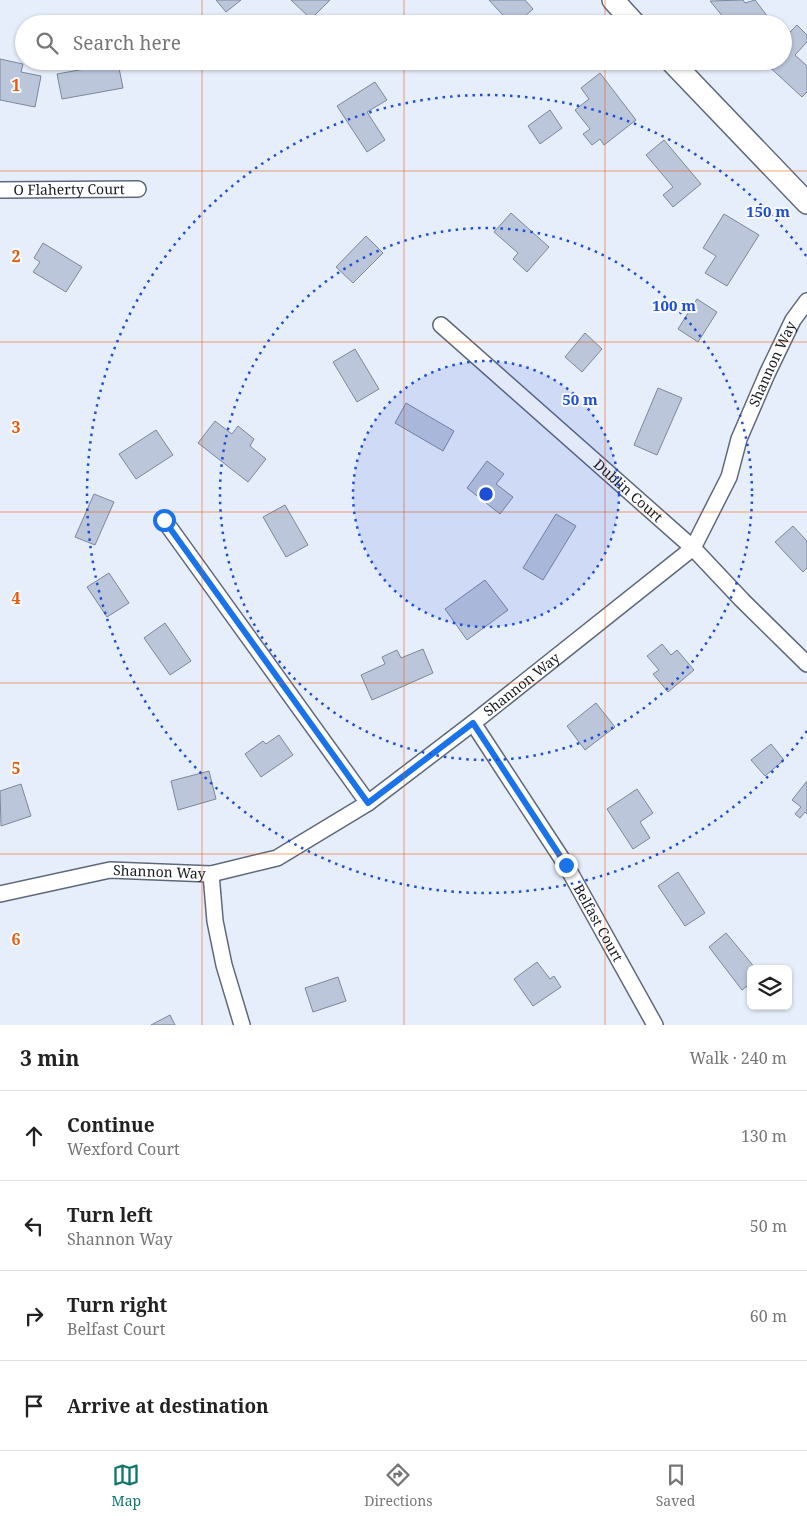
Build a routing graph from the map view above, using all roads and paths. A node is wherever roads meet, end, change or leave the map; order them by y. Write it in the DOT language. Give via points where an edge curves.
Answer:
graph roads {
  1 [pos="613,0"];
  2 [pos="627,15"];
  3 [pos="680,70"];
  4 [pos="138,189"];
  5 [pos="0,190"];
  6 [pos="807,204"];
  7 [pos="807,301"];
  8 [pos="441,325"];
  9 [pos="164,520"];
  10 [pos="693,548"];
  11 [pos="807,664"];
  12 [pos="473,723"];
  13 [pos="368,803"];
  14 [pos="211,874"];
  15 [pos="0,894"];
  16 [pos="242,1025"];
  17 [pos="655,1025"];
  1 -- 2 [label="street"];
  3 -- 6 [label="street"];
  4 -- 5 [label="street, O Flaherty Court"];
  7 -- 10 [label="street, Shannon Way" via="793,320 767,374 739,439 730,477"];
  8 -- 10 [label="street, Dublin Court"];
  9 -- 13 [label="street"];
  10 -- 11 [label="street, Dublin Court"];
  10 -- 12 [label="street, Shannon Way"];
  12 -- 13 [label="street, Shannon Way"];
  12 -- 17 [label="street, Belfast Court" via="566,865"];
  13 -- 14 [label="street, Shannon Way" via="277,858"];
  14 -- 15 [label="street, Shannon Way" via="110,870"];
  14 -- 16 [label="street" via="215,921 224,965"];
}
